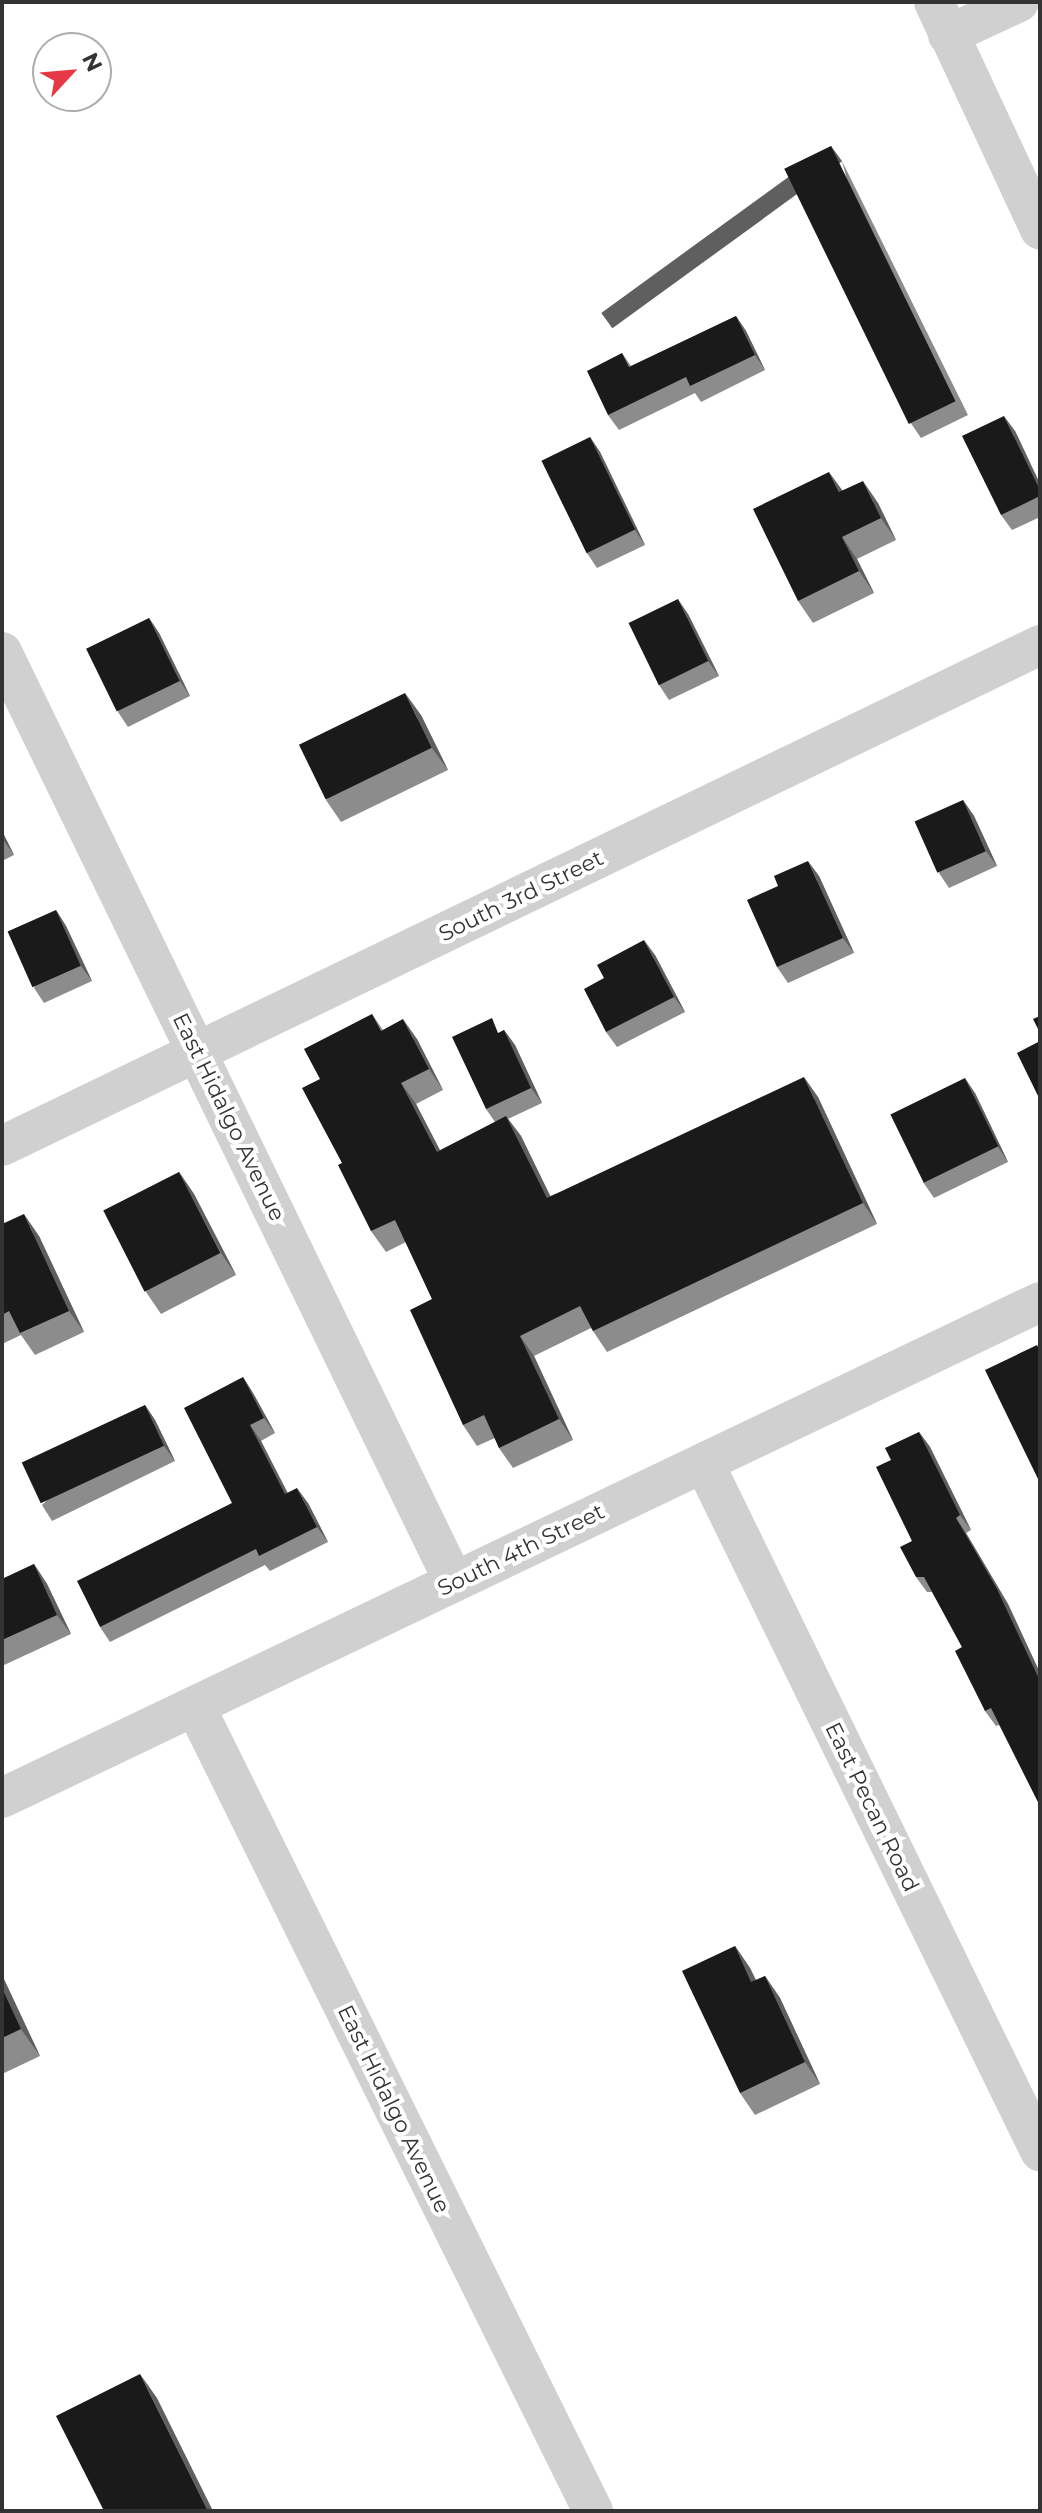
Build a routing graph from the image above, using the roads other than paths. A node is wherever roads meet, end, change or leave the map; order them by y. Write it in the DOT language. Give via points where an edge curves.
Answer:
graph roads {
  1 [pos="1019,2"];
  2 [pos="941,19"];
  3 [pos="1040,229"];
  4 [pos="1040,645"];
  5 [pos="2,652"];
  6 [pos="198,1052"];
  7 [pos="2,1146"];
  8 [pos="1040,1302"];
  9 [pos="704,1463"];
  10 [pos="454,1582"];
  11 [pos="195,1706"];
  12 [pos="2,1798"];
  13 [pos="1040,2151"];
  14 [pos="593,2511"];
  1 -- 2 [label="street"];
  2 -- 3 [label="street"];
  4 -- 6 [label="street, South 3rd Street"];
  5 -- 6 [label="street, East Hidalgo Avenue"];
  6 -- 7 [label="street, South 3rd Street"];
  6 -- 10 [label="street, East Hidalgo Avenue"];
  8 -- 9 [label="street, South 4th Street"];
  9 -- 10 [label="street, South 4th Street"];
  9 -- 13 [label="street, East Pecan Road"];
  10 -- 11 [label="street, South 4th Street"];
  11 -- 12 [label="street, South 4th Street"];
  11 -- 14 [label="street, East Hidalgo Avenue"];
}
